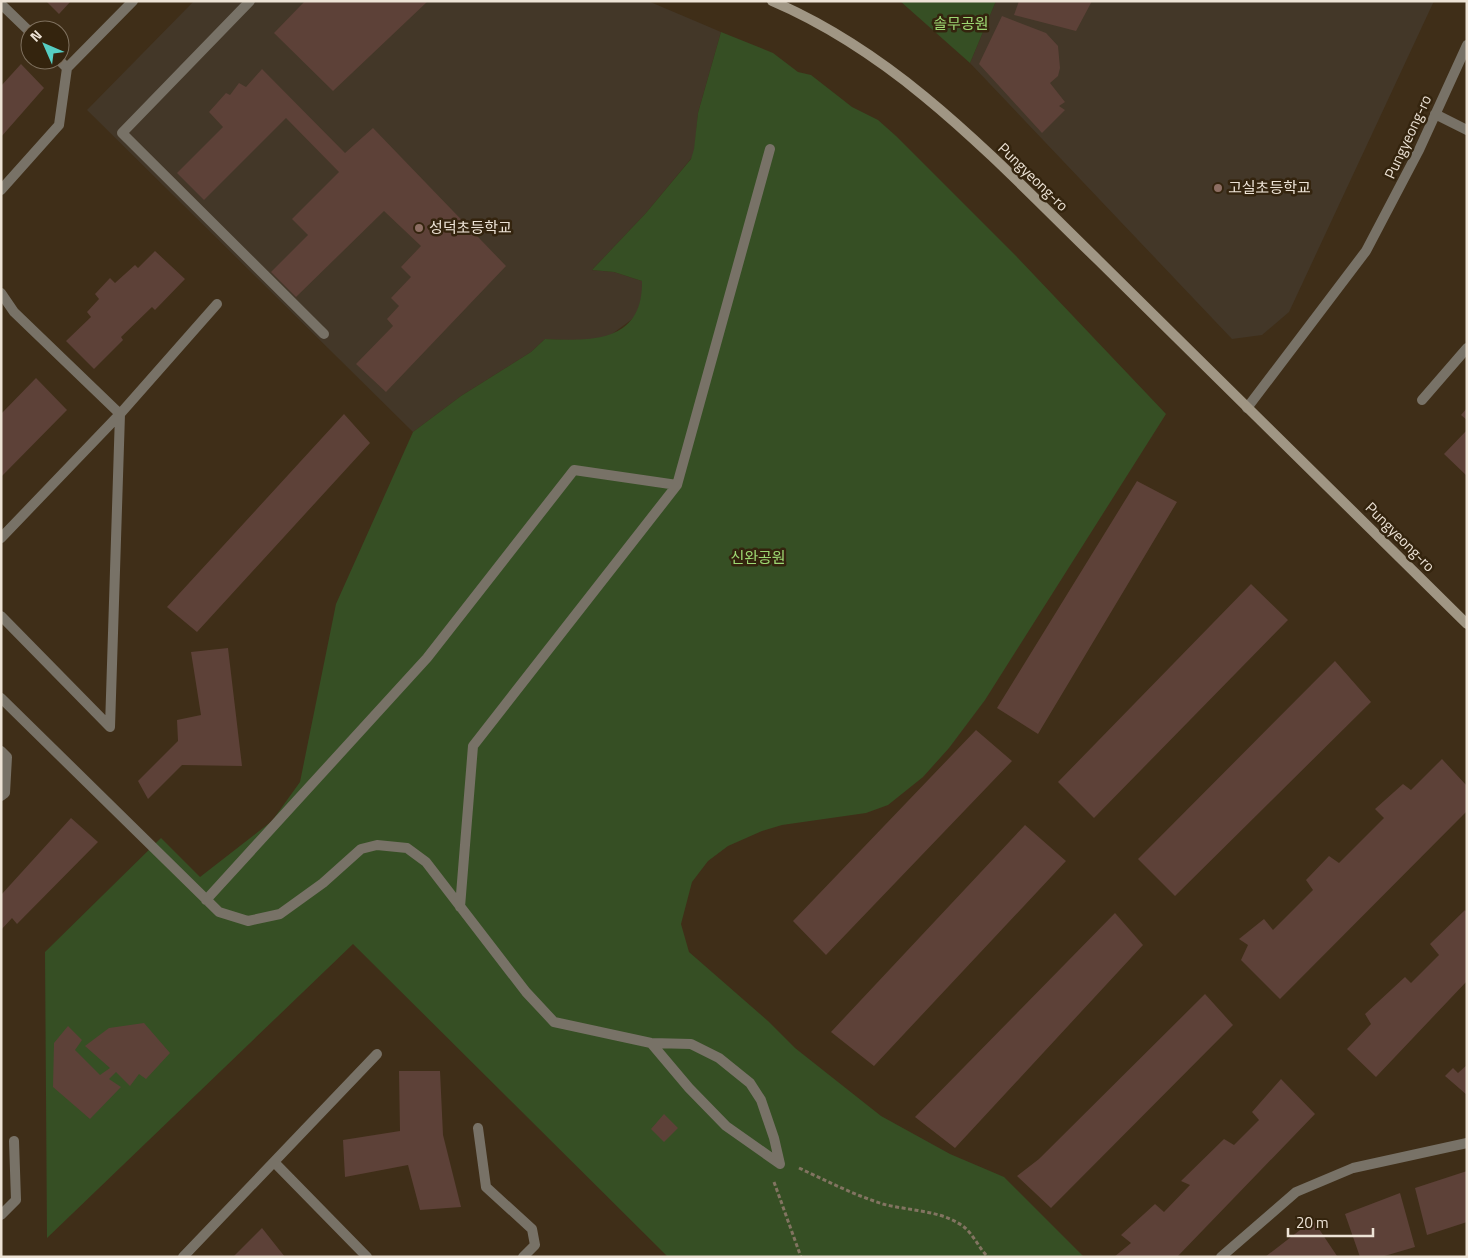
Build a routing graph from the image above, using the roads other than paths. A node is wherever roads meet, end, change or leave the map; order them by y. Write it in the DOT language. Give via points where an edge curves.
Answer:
graph roads {
  1 [pos="133,1"];
  2 [pos="250,1"];
  3 [pos="772,1"];
  4 [pos="1,4"];
  5 [pos="20,22"];
  6 [pos="1467,45"];
  7 [pos="70,65"];
  8 [pos="67,70"];
  9 [pos="1435,114"];
  10 [pos="1467,130"];
  11 [pos="770,149"];
  12 [pos="1,190"];
  13 [pos="1,293"];
  14 [pos="216,304"];
  15 [pos="324,334"];
  16 [pos="1467,348"];
  17 [pos="1422,400"];
  18 [pos="1248,408"];
  19 [pos="120,414"];
  20 [pos="676,485"];
  21 [pos="1,538"];
  22 [pos="1,616"];
  23 [pos="1467,624"];
  24 [pos="1,698"];
  25 [pos="1,751"];
  26 [pos="1,796"];
  27 [pos="206,900"];
  28 [pos="460,907"];
  29 [pos="651,1043"];
  30 [pos="377,1054"];
  31 [pos="478,1128"];
  32 [pos="14,1141"];
  33 [pos="1467,1143"];
  34 [pos="274,1162"];
  35 [pos="1,1215"];
  36 [pos="183,1257"];
  37 [pos="368,1257"];
  38 [pos="523,1257"];
  39 [pos="1221,1257"];
  1 -- 7 [label="street"];
  2 -- 15 [label="street" via="122,133"];
  3 -- 18 [label="main road, Pungyeong-ro" via="804,15 863,49 935,104"];
  4 -- 5 [label="street"];
  6 -- 9 [label="street, Pungyeong-ro"];
  8 -- 12 [label="street" via="59,125"];
  9 -- 10 [label="street"];
  9 -- 18 [label="street, Pungyeong-ro" via="1386,217 1366,251"];
  11 -- 20 [label="street"];
  13 -- 19 [label="street" via="14,312"];
  14 -- 19 [label="street"];
  16 -- 17 [label="street"];
  18 -- 23 [label="main road, Pungyeong-ro"];
  19 -- 21 [label="street"];
  19 -- 22 [label="street" via="110,727"];
  20 -- 27 [label="street" via="574,470 427,658"];
  20 -- 28 [label="street" via="473,746"];
  24 -- 27 [label="street"];
  25 -- 26 [label="street" via="7,757 5,793"];
  27 -- 28 [label="street" via="219,912 248,921 280,914 323,883 361,849 377,845 406,848 426,862"];
  28 -- 29 [label="street" via="526,992 554,1022"];
  29 -- 29 [label="street" via="690,1044 719,1058 750,1083 761,1100 780,1164 726,1126"];
  30 -- 34 [label="street"];
  31 -- 38 [label="street" via="486,1187 532,1229 535,1245"];
  32 -- 35 [label="street" via="16,1200"];
  33 -- 39 [label="street" via="1352,1168 1296,1192"];
  34 -- 36 [label="street"];
  34 -- 37 [label="street"];
}
